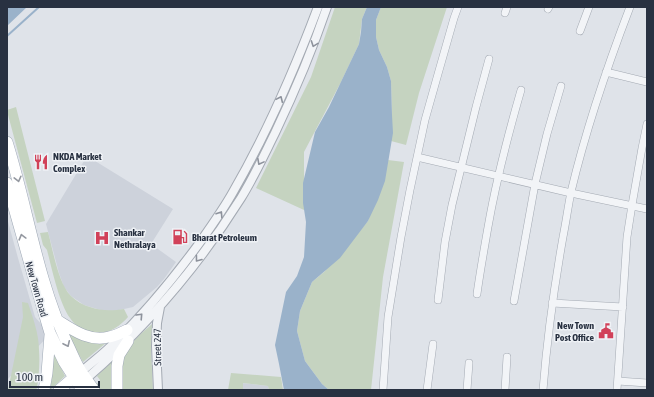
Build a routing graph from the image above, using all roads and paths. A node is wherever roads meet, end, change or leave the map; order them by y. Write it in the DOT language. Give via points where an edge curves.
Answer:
graph roads {
  1 [pos="318,7"];
  2 [pos="327,7"];
  3 [pos="458,7"];
  4 [pos="589,7"];
  5 [pos="630,7"];
  6 [pos="580,31"];
  7 [pos="489,59"];
  8 [pos="606,72"];
  9 [pos="647,82"];
  10 [pos="561,86"];
  11 [pos="521,90"];
  12 [pos="647,124"];
  13 [pos="7,142"];
  14 [pos="417,157"];
  15 [pos="461,167"];
  16 [pos="499,175"];
  17 [pos="7,183"];
  18 [pos="536,184"];
  19 [pos="233,192"];
  20 [pos="571,193"];
  21 [pos="242,197"];
  22 [pos="632,205"];
  23 [pos="647,209"];
  24 [pos="477,294"];
  25 [pos="438,300"];
  26 [pos="514,301"];
  27 [pos="552,303"];
  28 [pos="161,305"];
  29 [pos="623,307"];
  30 [pos="57,320"];
  31 [pos="50,333"];
  32 [pos="127,336"];
  33 [pos="432,344"];
  34 [pos="507,357"];
  35 [pos="469,363"];
  36 [pos="618,381"];
  37 [pos="79,382"];
  38 [pos="647,383"];
  39 [pos="44,390"];
  40 [pos="59,390"];
  41 [pos="94,390"];
  42 [pos="117,390"];
  43 [pos="158,390"];
  44 [pos="383,390"];
  45 [pos="427,390"];
  46 [pos="467,390"];
  47 [pos="505,390"];
  48 [pos="543,390"];
  49 [pos="617,390"];
  19 -- 1 [label="street, one-way" via="291,75"];
  2 -- 21 [label="street, one-way" via="286,111"];
  3 -- 14 [label="street" via="425,120"];
  4 -- 6 [label="street"];
  5 -- 8 [label="street"];
  7 -- 15 [label="street"];
  8 -- 9 [label="street"];
  8 -- 20 [label="street"];
  10 -- 18 [label="street"];
  11 -- 16 [label="street"];
  12 -- 22 [label="street"];
  13 -- 30 [label="main road, one-way" via="39,266"];
  14 -- 15 [label="street"];
  14 -- 44 [label="street" via="390,309"];
  15 -- 16 [label="street"];
  15 -- 25 [label="street" via="450,212"];
  16 -- 18 [label="street"];
  16 -- 24 [label="street"];
  31 -- 17 [label="main road, New Town Road, one-way"];
  18 -- 20 [label="street"];
  18 -- 26 [label="street"];
  19 -- 21 [label="street"];
  32 -- 19 [label="street, one-way" via="186,261"];
  20 -- 22 [label="street"];
  20 -- 27 [label="street"];
  21 -- 28 [label="street, one-way" via="207,248"];
  22 -- 23 [label="street"];
  22 -- 29 [label="street" via="627,237"];
  27 -- 29 [label="street"];
  27 -- 48 [label="street"];
  28 -- 32 [label="street"];
  28 -- 43 [label="street, Street 247" via="156,346"];
  29 -- 36 [label="street"];
  30 -- 32 [label="main road" via="88,337"];
  30 -- 37 [label="main road, one-way"];
  31 -- 37 [label="main road, New Town Road" via="64,362"];
  31 -- 39 [label="main road"];
  32 -- 37 [label="street" via="110,358"];
  32 -- 42 [label="main road" via="119,355"];
  33 -- 45 [label="street"];
  34 -- 47 [label="street"];
  35 -- 46 [label="street"];
  36 -- 38 [label="street"];
  36 -- 49 [label="street"];
  37 -- 40 [label="main road"];
  37 -- 41 [label="main road"];
}
